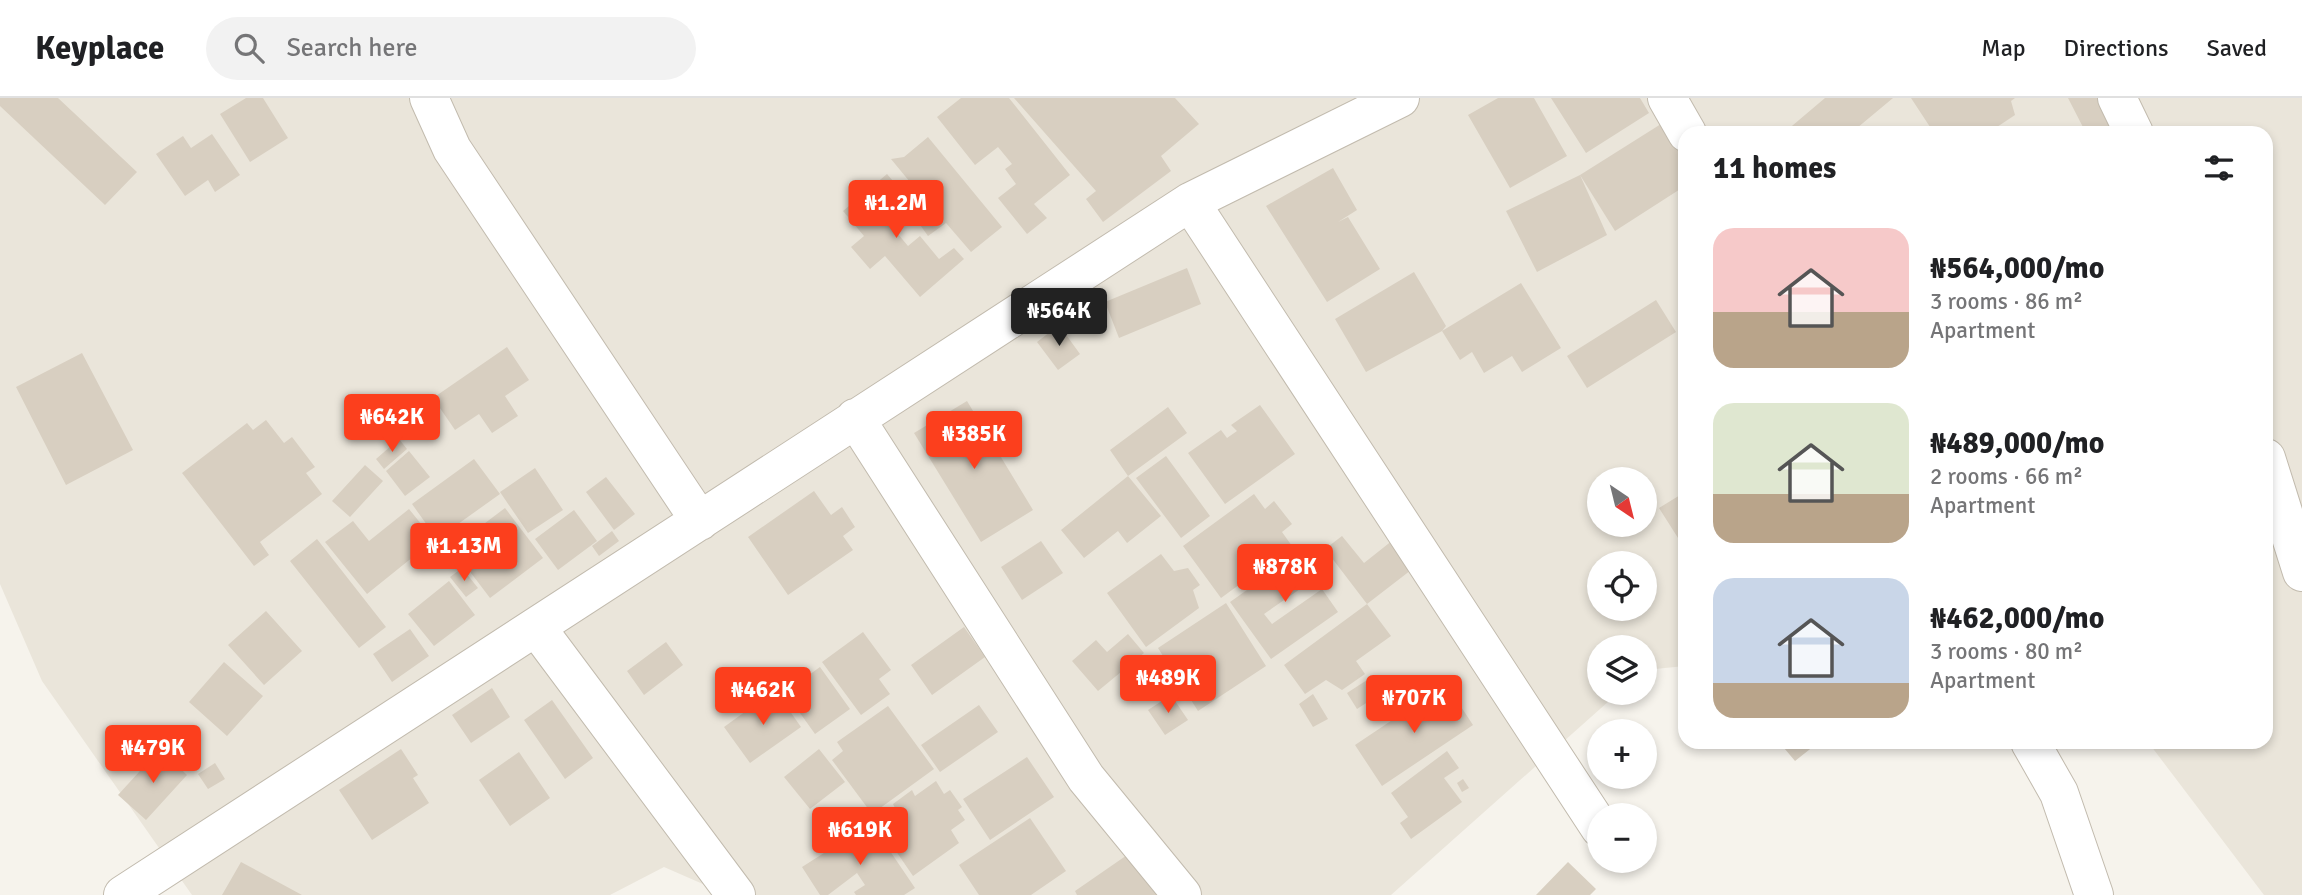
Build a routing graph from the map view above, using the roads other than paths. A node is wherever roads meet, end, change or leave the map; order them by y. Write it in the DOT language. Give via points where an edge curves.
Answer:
graph roads {
  1 [pos="429,98"];
  2 [pos="1400,98"];
  3 [pos="1667,98"];
  4 [pos="2117,98"];
  5 [pos="1683,126"];
  6 [pos="2131,126"];
  7 [pos="1190,202"];
  8 [pos="855,418"];
  9 [pos="2273,480"];
  10 [pos="700,521"];
  11 [pos="2302,572"];
  12 [pos="536,627"];
  13 [pos="2034,749"];
  14 [pos="1587,808"];
  15 [pos="123,895"];
  16 [pos="736,895"];
  17 [pos="1182,895"];
  18 [pos="2094,895"];
  1 -- 10 [label="street" via="452,149"];
  2 -- 7 [label="street"];
  3 -- 5 [label="street"];
  4 -- 6 [label="street"];
  7 -- 8 [label="street"];
  7 -- 14 [label="street"];
  8 -- 10 [label="street"];
  8 -- 17 [label="street" via="1086,778"];
  9 -- 11 [label="street"];
  10 -- 12 [label="street"];
  12 -- 15 [label="street"];
  12 -- 16 [label="street"];
  13 -- 18 [label="street" via="2059,793"];
}
